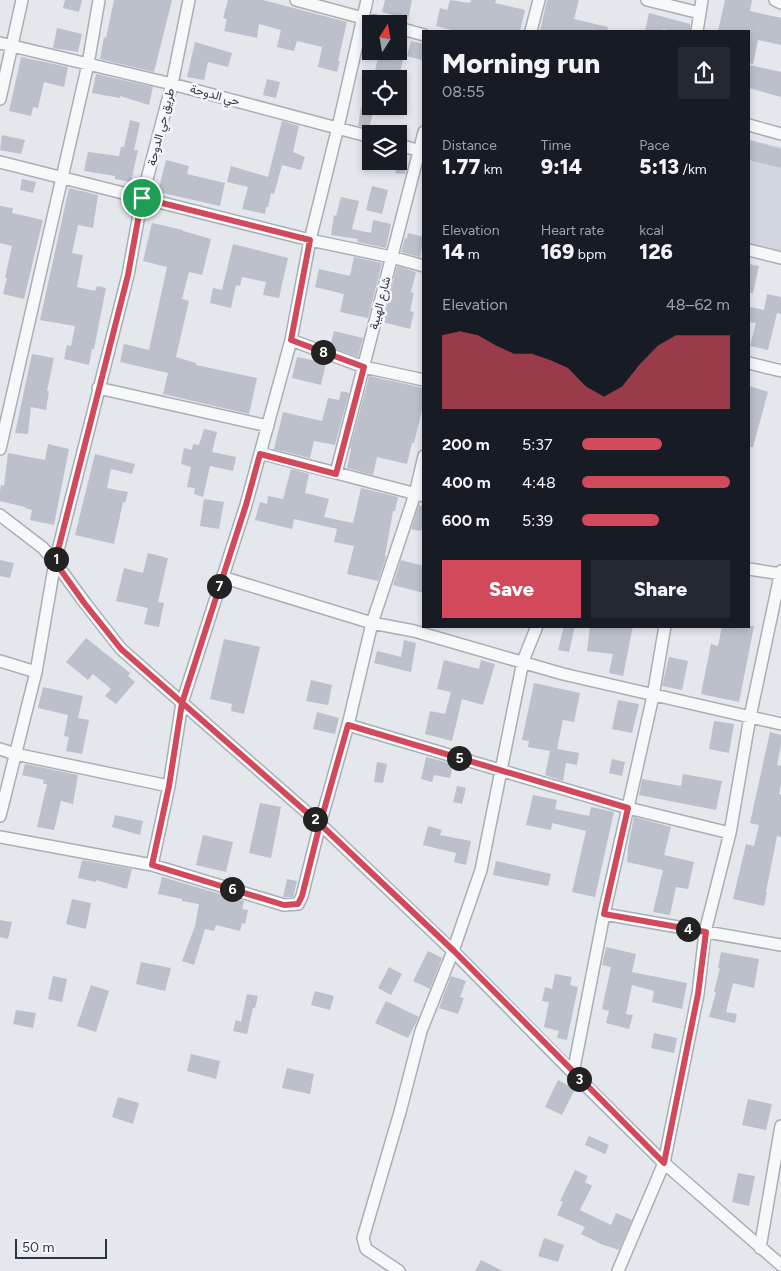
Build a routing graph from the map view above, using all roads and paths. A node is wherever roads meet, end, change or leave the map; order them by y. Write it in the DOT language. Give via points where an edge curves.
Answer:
graph roads {
  1 [pos="22,0"];
  2 [pos="99,0"];
  3 [pos="189,0"];
  4 [pos="296,0"];
  5 [pos="367,0"];
  6 [pos="539,0"];
  7 [pos="647,0"];
  8 [pos="702,0"];
  9 [pos="775,0"];
  10 [pos="781,3"];
  11 [pos="700,13"];
  12 [pos="363,15"];
  13 [pos="362,17"];
  14 [pos="531,30"];
  15 [pos="696,30"];
  16 [pos="408,31"];
  17 [pos="422,34"];
  18 [pos="0,43"];
  19 [pos="12,46"];
  20 [pos="88,64"];
  21 [pos="172,84"];
  22 [pos="0,99"];
  23 [pos="750,126"];
  24 [pos="338,127"];
  25 [pos="362,134"];
  26 [pos="781,134"];
  27 [pos="407,147"];
  28 [pos="422,151"];
  29 [pos="0,162"];
  30 [pos="63,177"];
  31 [pos="142,198"];
  32 [pos="310,240"];
  33 [pos="750,250"];
  34 [pos="391,257"];
  35 [pos="781,258"];
  36 [pos="422,265"];
  37 [pos="291,340"];
  38 [pos="750,363"];
  39 [pos="364,367"];
  40 [pos="781,371"];
  41 [pos="422,380"];
  42 [pos="98,388"];
  43 [pos="268,426"];
  44 [pos="0,449"];
  45 [pos="260,454"];
  46 [pos="336,474"];
  47 [pos="422,476"];
  48 [pos="420,495"];
  49 [pos="0,515"];
  50 [pos="55,562"];
  51 [pos="750,569"];
  52 [pos="781,573"];
  53 [pos="222,577"];
  54 [pos="372,623"];
  55 [pos="536,628"];
  56 [pos="665,628"];
  57 [pos="0,661"];
  58 [pos="523,661"];
  59 [pos="36,672"];
  60 [pos="653,696"];
  61 [pos="182,703"];
  62 [pos="750,717"];
  63 [pos="781,724"];
  64 [pos="348,725"];
  65 [pos="0,749"];
  66 [pos="15,754"];
  67 [pos="501,770"];
  68 [pos="169,786"];
  69 [pos="628,808"];
  70 [pos="0,816"];
  71 [pos="320,824"];
  72 [pos="730,833"];
  73 [pos="0,837"];
  74 [pos="152,865"];
  75 [pos="604,914"];
  76 [pos="706,932"];
  77 [pos="781,945"];
  78 [pos="454,951"];
  79 [pos="573,1073"];
  80 [pos="781,1126"];
  81 [pos="664,1163"];
  82 [pos="760,1248"];
  83 [pos="781,1265"];
  84 [pos="399,1271"];
  85 [pos="618,1271"];
  1 -- 19 [label="street"];
  2 -- 20 [label="street"];
  3 -- 21 [label="street, طريق حي الدوحة"];
  4 -- 13 [label="street"];
  5 -- 12 [label="street"];
  6 -- 14 [label="street"];
  7 -- 11 [label="street"];
  8 -- 11 [label="street"];
  9 -- 10 [label="street"];
  11 -- 15 [label="street"];
  13 -- 24 [label="street"];
  16 -- 17 [label="street"];
  18 -- 19 [label="street, حي الدوحة"];
  19 -- 20 [label="street, حي الدوحة"];
  19 -- 22 [label="street"];
  20 -- 21 [label="street, حي الدوحة"];
  20 -- 30 [label="street"];
  21 -- 24 [label="street, حي الدوحة"];
  21 -- 31 [label="street, طريق حي الدوحة"];
  23 -- 26 [label="street"];
  24 -- 25 [label="street, حي الدوحة"];
  24 -- 32 [label="street"];
  27 -- 28 [label="street"];
  28 -- 34 [label="street, شارع الهيبة"];
  29 -- 30 [label="street"];
  30 -- 31 [label="street"];
  30 -- 44 [label="street"];
  31 -- 32 [label="street"];
  31 -- 42 [label="street, طريق حي الدوحة" via="128,275"];
  32 -- 34 [label="street"];
  32 -- 37 [label="street"];
  33 -- 35 [label="street"];
  34 -- 36 [label="street"];
  34 -- 39 [label="street, شارع الهيبة"];
  37 -- 39 [label="street"];
  37 -- 43 [label="street"];
  38 -- 40 [label="street"];
  39 -- 41 [label="street"];
  39 -- 46 [label="street, شارع الهيبة"];
  42 -- 43 [label="street"];
  42 -- 50 [label="street, طريق حي الدوحة"];
  43 -- 45 [label="street"];
  45 -- 46 [label="street"];
  45 -- 53 [label="street"];
  46 -- 48 [label="street"];
  47 -- 48 [label="street"];
  48 -- 54 [label="street"];
  49 -- 50 [label="street" via="43,548"];
  50 -- 59 [label="street, طريق حي الدوحة"];
  50 -- 61 [label="street" via="121,649"];
  51 -- 52 [label="street"];
  52 -- 62 [label="street"];
  53 -- 54 [label="street"];
  53 -- 61 [label="street"];
  54 -- 58 [label="street"];
  54 -- 64 [label="street"];
  55 -- 58 [label="street"];
  56 -- 60 [label="street"];
  57 -- 59 [label="street"];
  58 -- 60 [label="street"];
  58 -- 67 [label="street"];
  59 -- 66 [label="street, طريق حي الدوحة"];
  60 -- 62 [label="street"];
  60 -- 69 [label="street"];
  61 -- 68 [label="street"];
  61 -- 71 [label="street"];
  62 -- 63 [label="street"];
  62 -- 72 [label="street"];
  64 -- 67 [label="street"];
  64 -- 71 [label="street"];
  65 -- 66 [label="street"];
  66 -- 68 [label="street"];
  66 -- 70 [label="street, طريق حي الدوحة"];
  67 -- 69 [label="street"];
  67 -- 78 [label="street" via="481,870"];
  68 -- 74 [label="street"];
  69 -- 72 [label="street"];
  69 -- 75 [label="street"];
  71 -- 74 [label="street" via="298,904 284,905"];
  71 -- 78 [label="street"];
  72 -- 76 [label="street"];
  73 -- 74 [label="street"];
  75 -- 76 [label="street"];
  75 -- 79 [label="street"];
  76 -- 77 [label="street"];
  76 -- 81 [label="street" via="698,994"];
  78 -- 79 [label="street"];
  78 -- 84 [label="street" via="421,1031 363,1238 366,1249"];
  79 -- 81 [label="street"];
  80 -- 82 [label="street"];
  81 -- 82 [label="street"];
  81 -- 85 [label="street"];
  82 -- 83 [label="street"];
}
